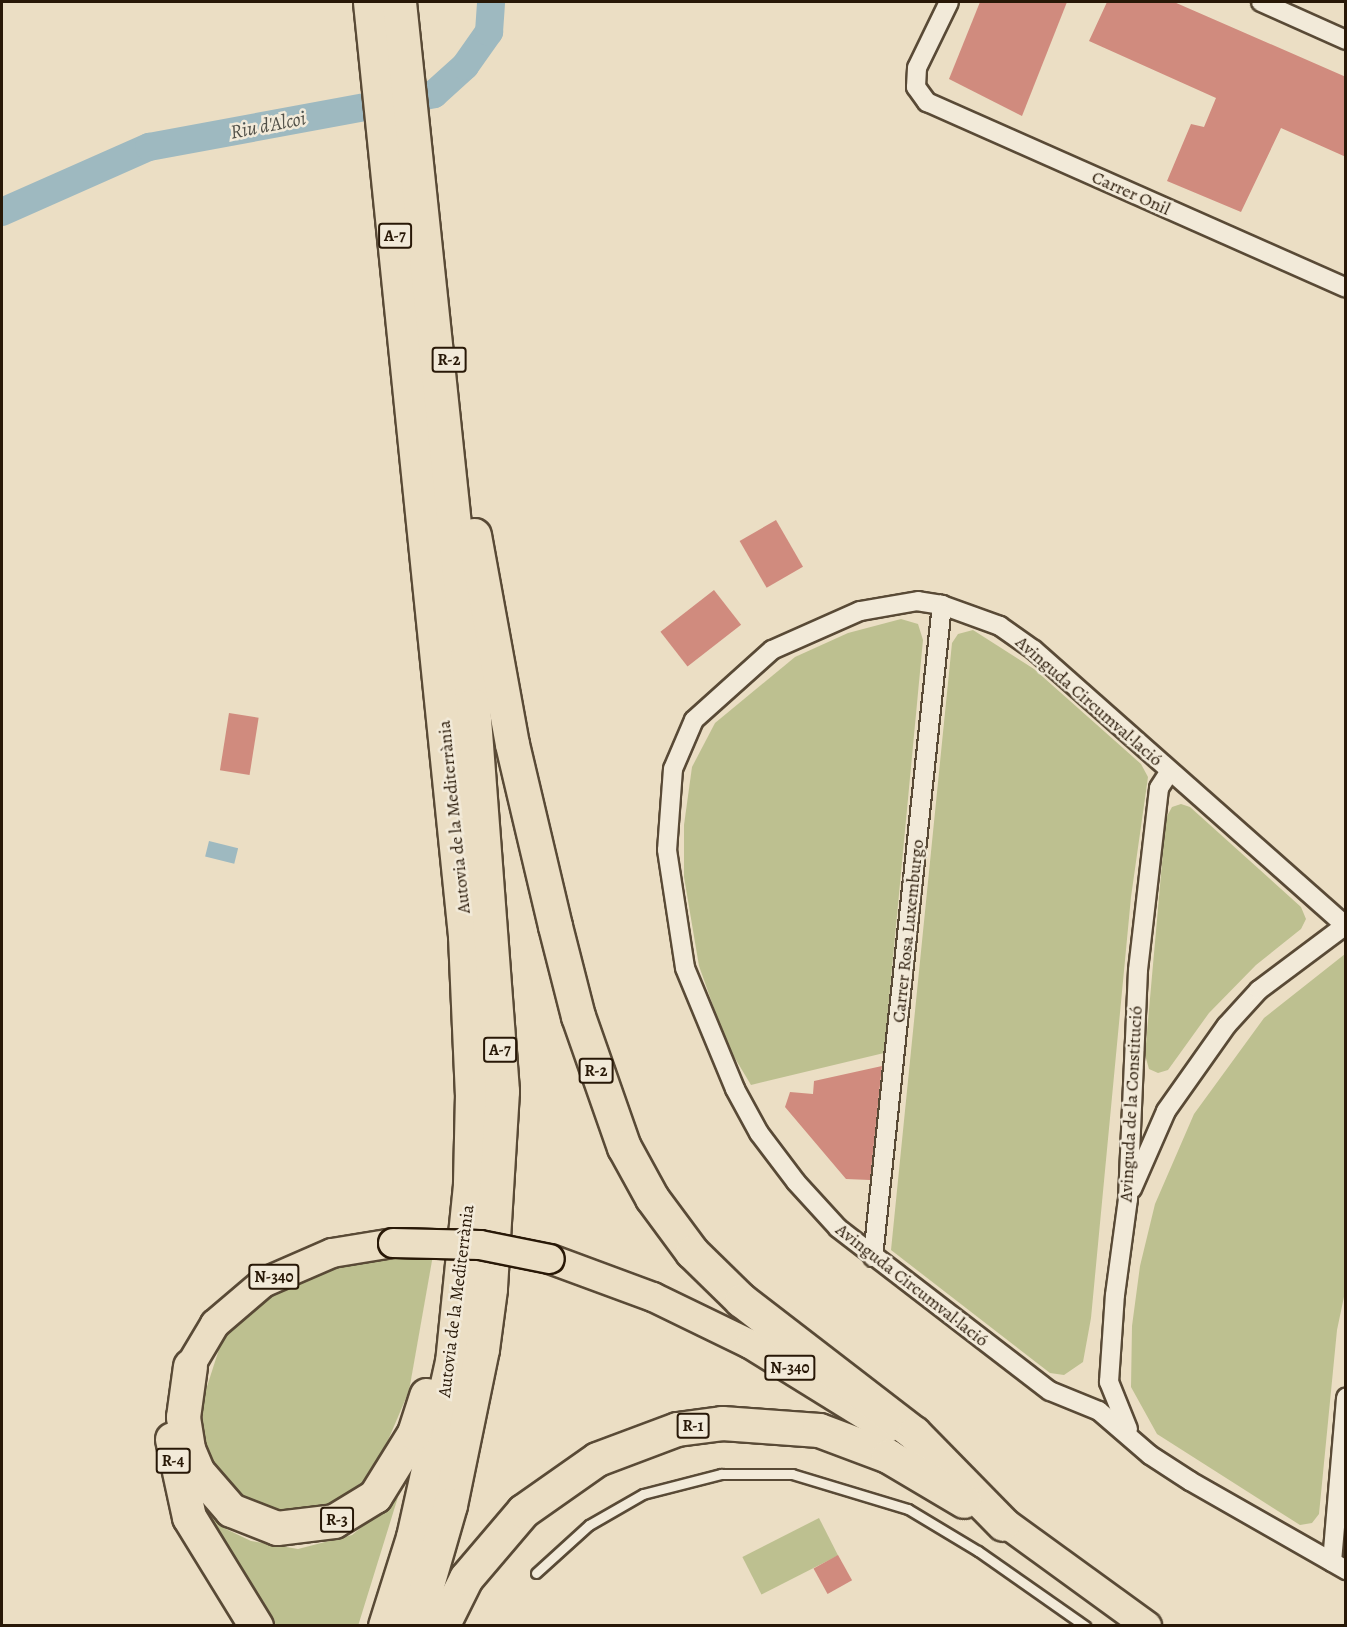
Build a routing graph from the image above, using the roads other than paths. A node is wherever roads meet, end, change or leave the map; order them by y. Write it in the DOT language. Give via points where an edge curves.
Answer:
graph roads {
  1 [pos="370,2"];
  2 [pos="399,2"];
  3 [pos="949,2"];
  4 [pos="1261,2"];
  5 [pos="1346,40"];
  6 [pos="427,257"];
  7 [pos="1346,288"];
  8 [pos="443,468"];
  9 [pos="942,605"];
  10 [pos="1170,771"];
  11 [pos="1345,925"];
  12 [pos="1128,1199"];
  13 [pos="873,1257"];
  14 [pos="460,1291"];
  15 [pos="190,1366"];
  16 [pos="1346,1398"];
  17 [pos="1132,1436"];
  18 [pos="1004,1524"];
  19 [pos="1339,1566"];
  20 [pos="536,1574"];
  21 [pos="256,1626"];
  22 [pos="385,1626"];
  23 [pos="415,1626"];
  24 [pos="442,1626"];
  25 [pos="1085,1626"];
  26 [pos="1147,1626"];
  1 -- 8 [label="highway, Autovia de la Mediterrània / A-7"];
  2 -- 6 [label="highway, A-7"];
  3 -- 7 [label="street, Carrer Onil" via="917,68 919,95"];
  4 -- 5 [label="street"];
  6 -- 8 [label="highway, R-2" via="446,334"];
  8 -- 14 [label="highway, Autovia de la Mediterrània / A-7" via="472,1094"];
  8 -- 18 [label="highway, R-2" via="578,1016 624,1147 651,1198 692,1251 741,1300 914,1433"];
  8 -- 23 [label="highway, Autovia de la Mediterrània / A-7" via="494,950 502,1091 490,1289 482,1349 450,1505"];
  9 -- 10 [label="street, Avinguda Circumval·lació" via="1000,626 1034,650"];
  9 -- 13 [label="street, Carrer Rosa Luxemburgo"];
  9 -- 13 [label="street, Avinguda Circumval·lació" via="918,601 860,611 772,650 694,720 673,769 667,806 673,908 685,968 706,1028 759,1133 838,1228"];
  10 -- 11 [label="street, Avinguda Circumval·lació"];
  10 -- 12 [label="street, Avinguda de la Constitució" via="1159,788 1138,970"];
  11 -- 12 [label="street" via="1259,990 1227,1025 1166,1111"];
  12 -- 17 [label="street, Avinguda de la Constitució" via="1109,1382"];
  13 -- 17 [label="street, Avinguda Circumval·lació" via="1050,1392 1099,1411"];
  14 -- 15 [label="highway, R-3" via="444,1323 414,1433 396,1467 375,1496 334,1521 277,1528 231,1510 213,1493 188,1449 183,1417"];
  14 -- 22 [label="highway, Autovia de la Mediterrània / A-7" via="438,1427 413,1537"];
  15 -- 18 [label="main road, N-340, bridge" via="216,1324 263,1283 332,1253 393,1243 480,1245 550,1259 652,1297 750,1344 891,1432"];
  15 -- 21 [label="highway, R-4" via="177,1390 172,1417 172,1455 179,1489 189,1517"];
  16 -- 19 [label="street"];
  17 -- 19 [label="street, Avinguda Circumval·lació" via="1150,1455 1190,1481"];
  18 -- 24 [label="highway, R-1" via="888,1456 819,1430 722,1422 677,1429 597,1460 523,1511 466,1578"];
  18 -- 26 [label="main road, N-340"];
  20 -- 25 [label="lane" via="589,1526 643,1494 721,1474 792,1474 908,1509 978,1551"];
}
